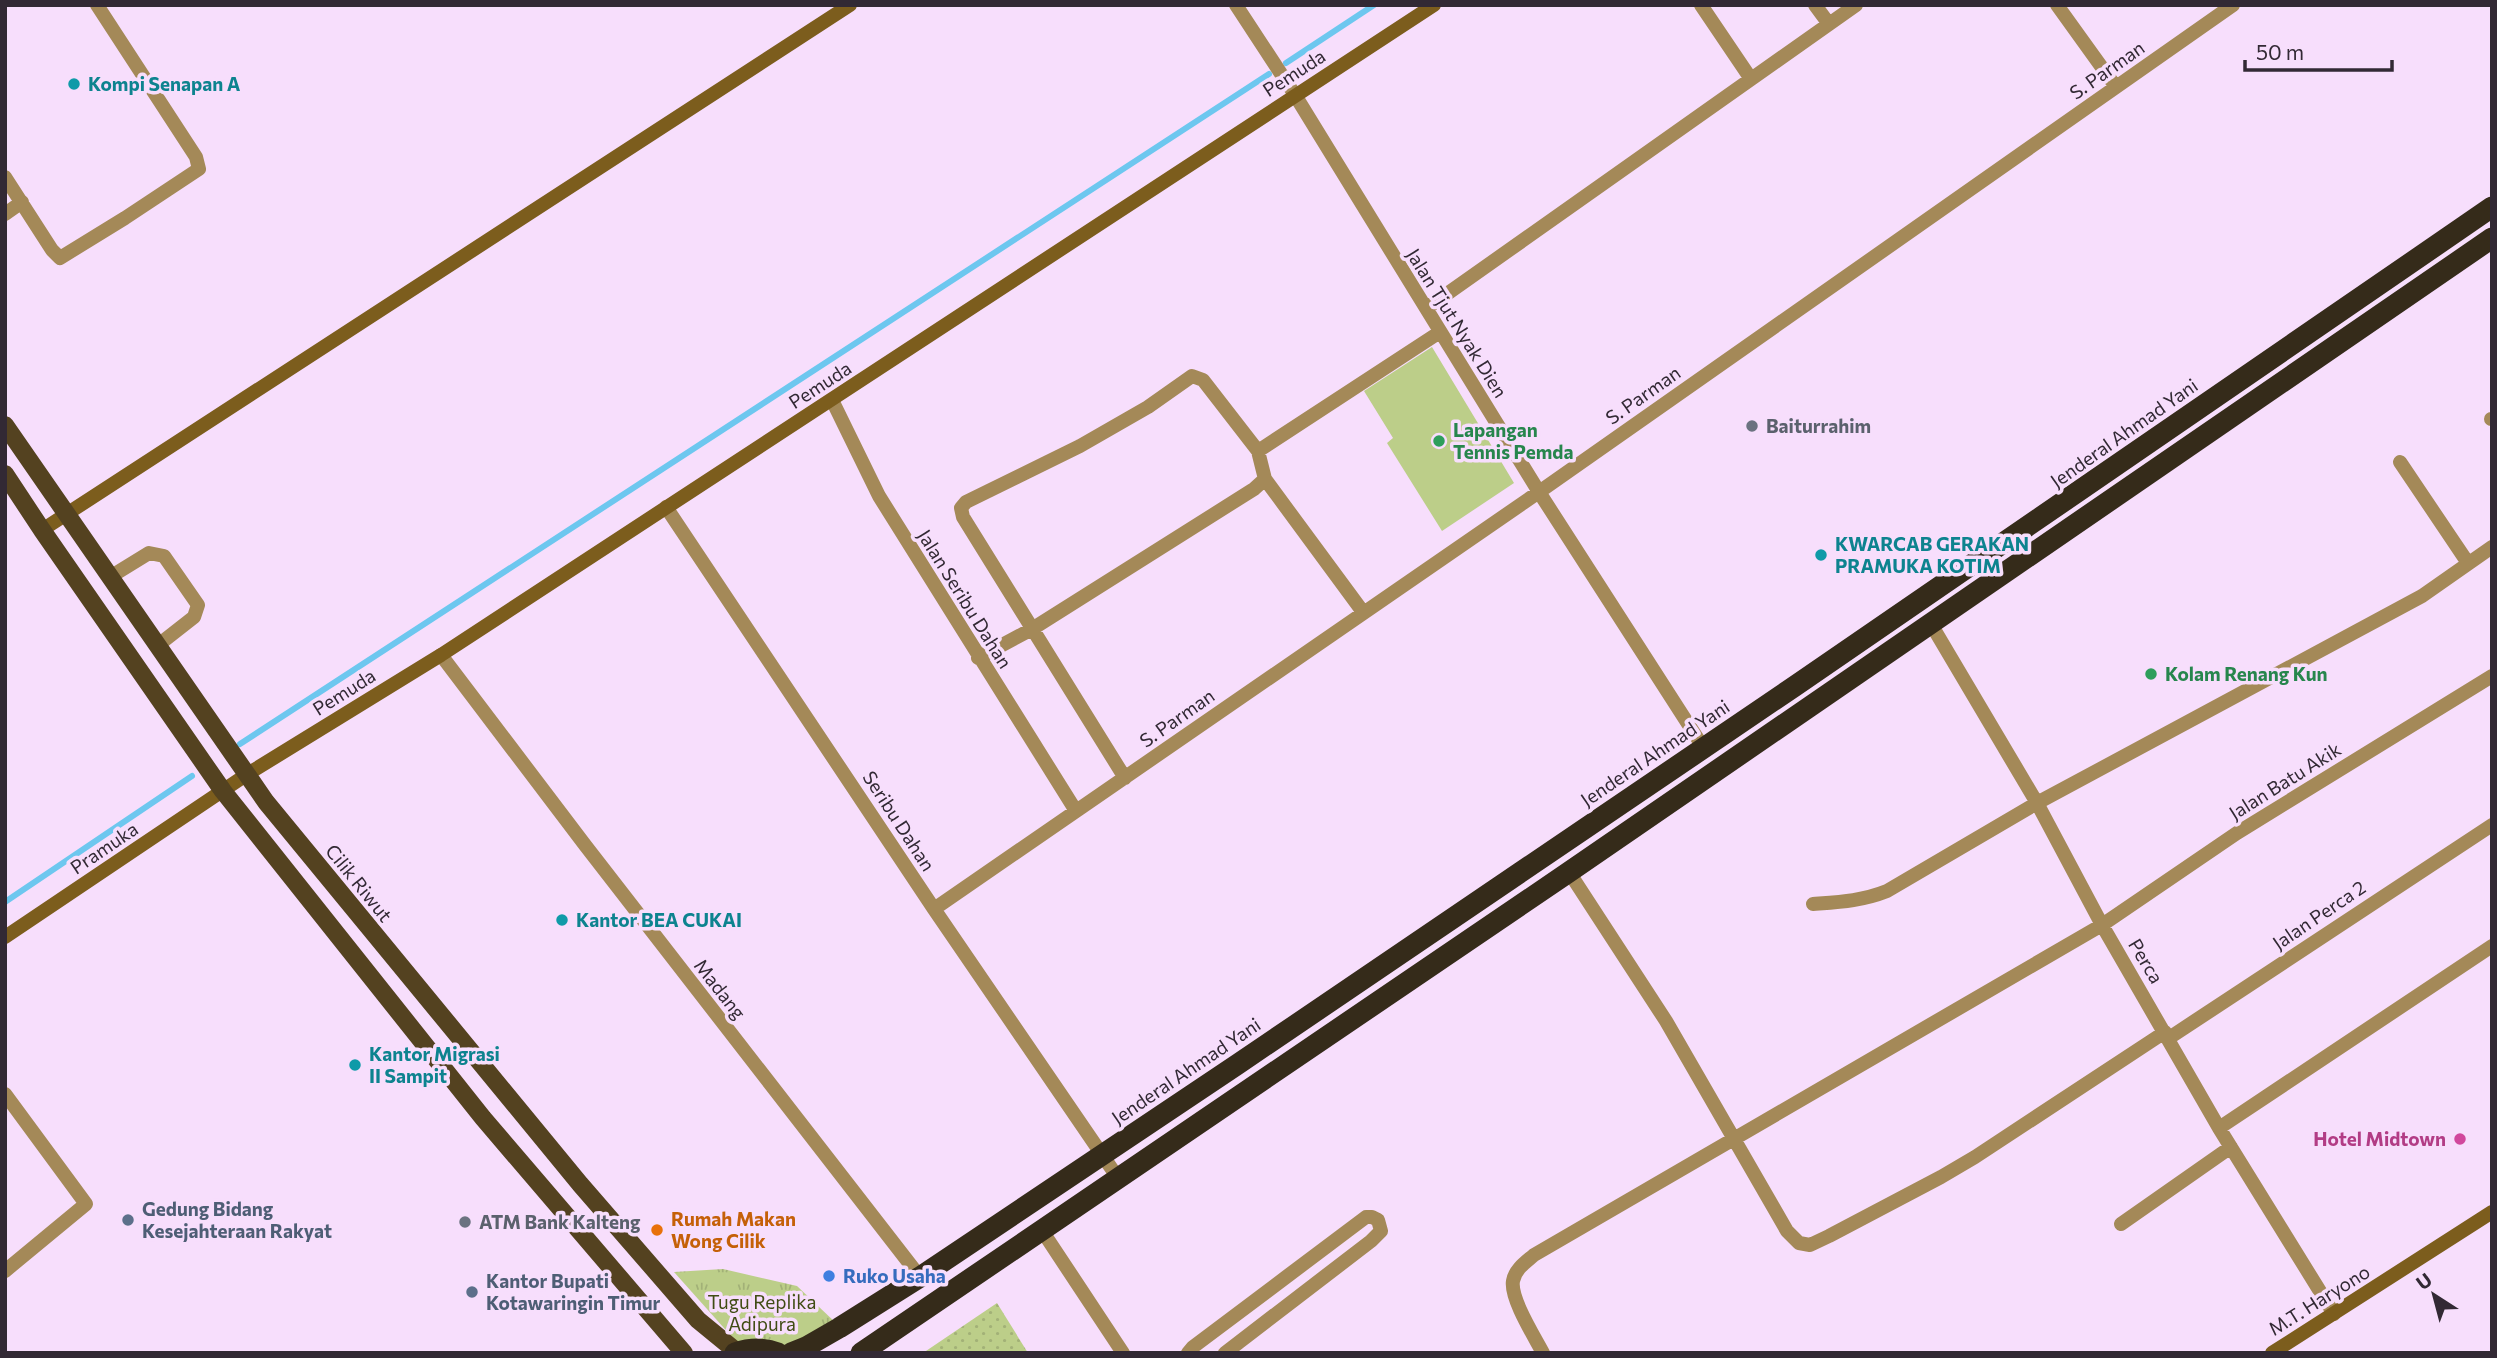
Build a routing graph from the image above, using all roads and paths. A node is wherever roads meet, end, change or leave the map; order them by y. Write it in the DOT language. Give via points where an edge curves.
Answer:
graph roads {
  1 [pos="97,5"];
  2 [pos="850,5"];
  3 [pos="1236,5"];
  4 [pos="1433,5"];
  5 [pos="1701,5"];
  6 [pos="1815,5"];
  7 [pos="1856,5"];
  8 [pos="2057,5"];
  9 [pos="2233,5"];
  10 [pos="1829,24"];
  11 [pos="1751,79"];
  12 [pos="2116,87"];
  13 [pos="1295,95"];
  14 [pos="5,177"];
  15 [pos="22,202"];
  16 [pos="2492,207"];
  17 [pos="5,214"];
  18 [pos="2470,223"];
  19 [pos="2488,241"];
  20 [pos="1427,308"];
  21 [pos="1440,332"];
  22 [pos="832,400"];
  23 [pos="5,425"];
  24 [pos="1258,451"];
  25 [pos="2400,462"];
  26 [pos="2108,471"];
  27 [pos="5,474"];
  28 [pos="1265,480"];
  29 [pos="2124,491"];
  30 [pos="1539,492"];
  31 [pos="666,507"];
  32 [pos="66,514"];
  33 [pos="42,530"];
  34 [pos="2492,547"];
  35 [pos="2468,563"];
  36 [pos="110,577"];
  37 [pos="1363,612"];
  38 [pos="1931,624"];
  39 [pos="1032,629"];
  40 [pos="157,646"];
  41 [pos="442,655"];
  42 [pos="978,658"];
  43 [pos="2492,676"];
  44 [pos="1703,747"];
  45 [pos="246,775"];
  46 [pos="1125,778"];
  47 [pos="223,791"];
  48 [pos="2037,803"];
  49 [pos="1076,811"];
  50 [pos="2492,825"];
  51 [pos="1569,872"];
  52 [pos="328,878"];
  53 [pos="307,896"];
  54 [pos="1813,904"];
  55 [pos="934,909"];
  56 [pos="2102,925"];
  57 [pos="5,937"];
  58 [pos="2492,946"];
  59 [pos="2167,1035"];
  60 [pos="5,1094"];
  61 [pos="2219,1128"];
  62 [pos="1734,1139"];
  63 [pos="2231,1147"];
  64 [pos="1101,1156"];
  65 [pos="1118,1178"];
  66 [pos="2492,1212"];
  67 [pos="2121,1224"];
  68 [pos="1041,1229"];
  69 [pos="5,1271"];
  70 [pos="920,1277"];
  71 [pos="2334,1314"];
  72 [pos="1201,1340"];
  73 [pos="736,1352"];
  74 [pos="684,1353"];
  75 [pos="778,1353"];
  76 [pos="791,1353"];
  77 [pos="861,1353"];
  78 [pos="1123,1353"];
  79 [pos="1188,1353"];
  80 [pos="1211,1353"];
  81 [pos="1225,1353"];
  82 [pos="1543,1353"];
  83 [pos="2272,1353"];
  1 -- 15 [label="street" via="196,157 199,169 61,258"];
  2 -- 32 [label="street"];
  3 -- 13 [label="street, Jalan Tjut Nyak Dien"];
  4 -- 13 [label="street, Pemuda"];
  5 -- 11 [label="street"];
  6 -- 10 [label="street"];
  7 -- 10 [label="street"];
  8 -- 12 [label="street"];
  9 -- 12 [label="street, S. Parman"];
  10 -- 11 [label="street"];
  11 -- 20 [label="street"];
  12 -- 30 [label="street, S. Parman"];
  13 -- 20 [label="street, Jalan Tjut Nyak Dien"];
  13 -- 22 [label="street, Pemuda"];
  14 -- 15 [label="street"];
  15 -- 17 [label="street"];
  16 -- 18 [label="highway, Jenderal Ahmad Yani"];
  18 -- 19 [label="highway"];
  18 -- 26 [label="highway, Jenderal Ahmad Yani"];
  19 -- 29 [label="highway"];
  20 -- 21 [label="street, Jalan Tjut Nyak Dien"];
  21 -- 24 [label="street"];
  21 -- 30 [label="street, Jalan Tjut Nyak Dien"];
  22 -- 31 [label="street, Pemuda"];
  22 -- 42 [label="street, Jalan Seribu Dahan" via="879,496"];
  23 -- 32 [label="main road, Cilik Riwut"];
  24 -- 28 [label="street"];
  24 -- 39 [label="street" via="1203,380 1192,376 1080,446 966,502 961,509 963,517"];
  25 -- 35 [label="street"];
  26 -- 29 [label="highway"];
  26 -- 44 [label="highway, Jenderal Ahmad Yani"];
  27 -- 33 [label="main road"];
  28 -- 37 [label="street"];
  28 -- 39 [label="street"];
  29 -- 38 [label="highway"];
  30 -- 37 [label="street, S. Parman"];
  30 -- 44 [label="street, Jalan Tjut Nyak Dien"];
  31 -- 41 [label="street, Pemuda"];
  31 -- 55 [label="street, Seribu Dahan"];
  32 -- 33 [label="street"];
  32 -- 36 [label="main road, Cilik Riwut"];
  33 -- 47 [label="main road"];
  34 -- 35 [label="street"];
  35 -- 48 [label="street" via="2422,596"];
  36 -- 40 [label="main road, Cilik Riwut"];
  36 -- 40 [label="street" via="149,553 157,553 198,605 194,617"];
  37 -- 46 [label="street, S. Parman"];
  38 -- 48 [label="street, Perca"];
  38 -- 51 [label="highway"];
  39 -- 42 [label="street"];
  39 -- 46 [label="street"];
  40 -- 45 [label="main road, Cilik Riwut"];
  41 -- 45 [label="street, Pemuda"];
  41 -- 70 [label="street, Madang"];
  42 -- 49 [label="street, Jalan Seribu Dahan"];
  43 -- 56 [label="street, Jalan Batu Akik" via="2237,833"];
  44 -- 64 [label="highway, Jenderal Ahmad Yani"];
  45 -- 47 [label="street, Pemuda"];
  45 -- 52 [label="main road, Cilik Riwut"];
  46 -- 49 [label="street, S. Parman"];
  47 -- 53 [label="main road"];
  47 -- 57 [label="street, Pramuka"];
  48 -- 54 [label="street" via="1887,891 1869,899"];
  48 -- 56 [label="street, Perca"];
  49 -- 55 [label="street, S. Parman"];
  50 -- 59 [label="street, Jalan Perca 2"];
  51 -- 62 [label="street"];
  51 -- 65 [label="highway"];
  52 -- 53 [label="main road"];
  52 -- 73 [label="main road, Cilik Riwut" via="580,1184 698,1320"];
  53 -- 74 [label="main road" via="483,1118"];
  55 -- 64 [label="street, Seribu Dahan"];
  56 -- 59 [label="street, Perca"];
  56 -- 62 [label="street, Jalan Batu Akik"];
  58 -- 61 [label="street"];
  59 -- 61 [label="street, Perca"];
  59 -- 62 [label="street, Jalan Perca 2" via="1975,1157 1810,1245 1799,1244 1787,1231"];
  60 -- 69 [label="street" via="86,1204"];
  61 -- 63 [label="street, Perca"];
  62 -- 82 [label="street, Jalan Batu Akik" via="1521,1266 1513,1278 1513,1292"];
  63 -- 67 [label="street"];
  63 -- 71 [label="street, Perca"];
  64 -- 65 [label="street, Seribu Dahan"];
  64 -- 70 [label="highway, Jenderal Ahmad Yani"];
  65 -- 68 [label="highway"];
  66 -- 71 [label="street, M.T. Haryono"];
  68 -- 77 [label="highway"];
  68 -- 78 [label="street"];
  70 -- 76 [label="highway, Jenderal Ahmad Yani"];
  71 -- 83 [label="street, M.T. Haryono"];
  72 -- 79 [label="street"];
  72 -- 80 [label="street"];
  72 -- 81 [label="street" via="1366,1217 1378,1220 1381,1231 1371,1241"];
  73 -- 75 [label="highway" via="761,1348"];
}
